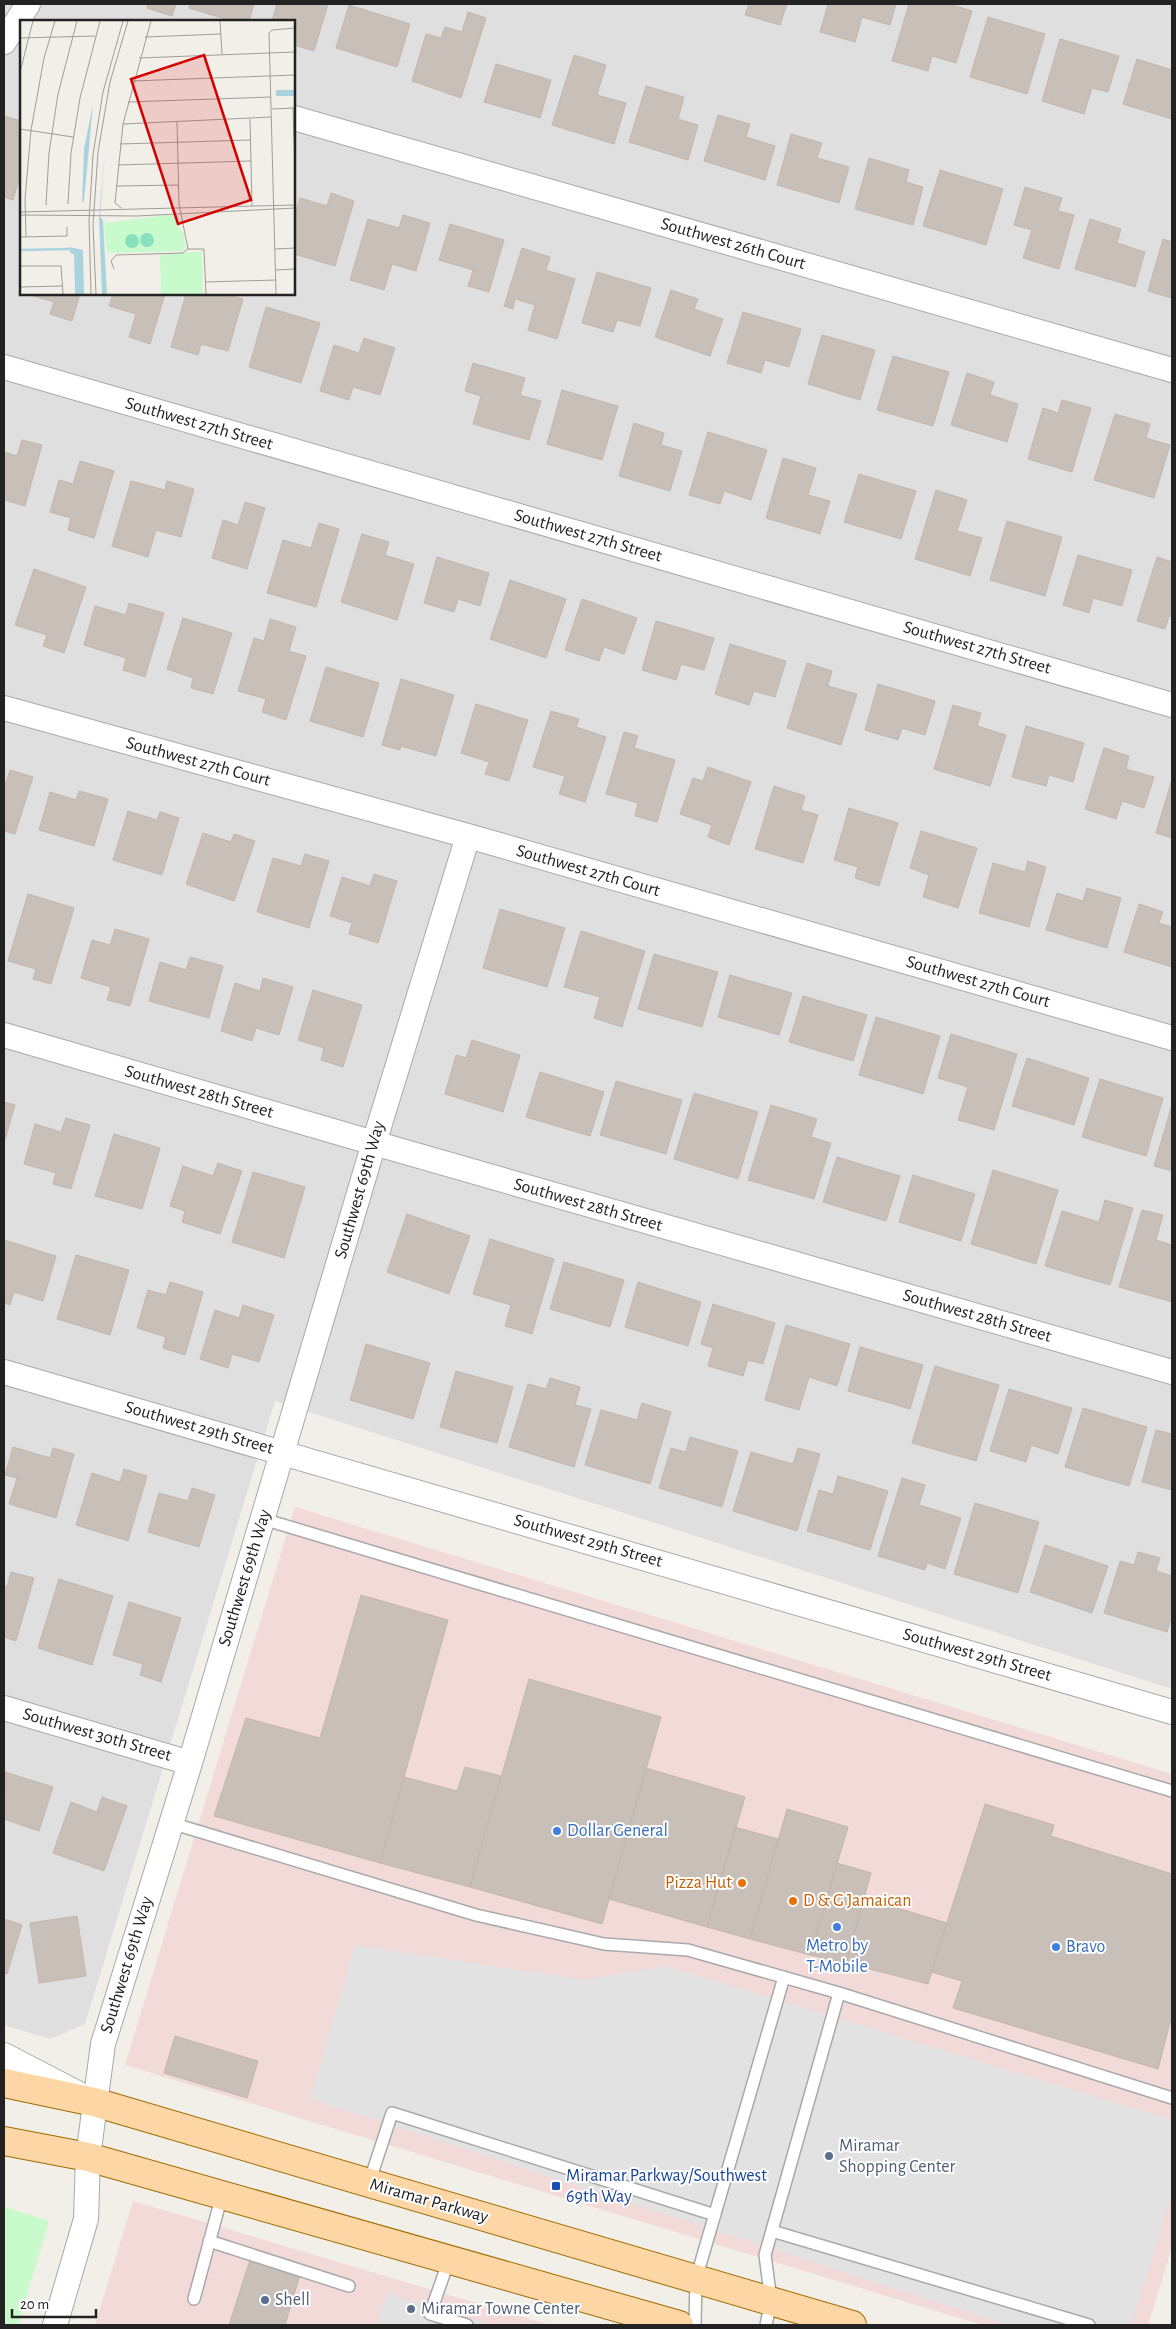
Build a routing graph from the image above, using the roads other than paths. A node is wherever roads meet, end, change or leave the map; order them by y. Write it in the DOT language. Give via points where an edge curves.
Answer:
graph roads {
  1 [pos="28,4"];
  2 [pos="20,20"];
  3 [pos="20,20"];
  4 [pos="11,39"];
  5 [pos="295,118"];
  6 [pos="4,368"];
  7 [pos="1172,370"];
  8 [pos="1172,704"];
  9 [pos="4,708"];
  10 [pos="468,836"];
  11 [pos="4,1035"];
  12 [pos="1172,1038"];
  13 [pos="374,1144"];
  14 [pos="4,1372"];
  15 [pos="1172,1372"];
  16 [pos="284,1452"];
  17 [pos="263,1519"];
  18 [pos="4,1708"];
  19 [pos="1172,1712"];
  20 [pos="190,1763"];
  21 [pos="1172,1791"];
  22 [pos="171,1823"];
  23 [pos="784,1977"];
  24 [pos="839,1993"];
  25 [pos="4,2055"];
  26 [pos="4,2083"];
  27 [pos="1172,2098"];
  28 [pos="94,2102"];
  29 [pos="4,2141"];
  30 [pos="88,2157"];
  31 [pos="369,2183"];
  32 [pos="222,2195"];
  33 [pos="715,2215"];
  34 [pos="772,2231"];
  35 [pos="209,2241"];
  36 [pos="449,2260"];
  37 [pos="696,2279"];
  38 [pos="349,2286"];
  39 [pos="194,2299"];
  40 [pos="769,2313"];
  41 [pos="55,2325"];
  42 [pos="467,2325"];
  43 [pos="679,2325"];
  44 [pos="695,2325"];
  45 [pos="852,2325"];
  46 [pos="1089,2325"];
  1 -- 2 [label="street"];
  3 -- 4 [label="street"];
  5 -- 7 [label="street, Southwest 26th Court"];
  6 -- 8 [label="street, Southwest 27th Street"];
  9 -- 10 [label="street, Southwest 27th Court"];
  10 -- 12 [label="street, Southwest 27th Court"];
  10 -- 13 [label="street, Southwest 69th Way"];
  11 -- 13 [label="street, Southwest 28th Street"];
  13 -- 15 [label="street, Southwest 28th Street"];
  13 -- 16 [label="street, Southwest 69th Way"];
  14 -- 16 [label="street, Southwest 29th Street"];
  16 -- 17 [label="street, Southwest 69th Way"];
  16 -- 19 [label="street, Southwest 29th Street"];
  17 -- 20 [label="street, Southwest 69th Way"];
  17 -- 21 [label="lane"];
  18 -- 20 [label="street, Southwest 30th Street"];
  20 -- 22 [label="street, Southwest 69th Way"];
  22 -- 23 [label="lane" via="476,1915 604,1944 688,1950"];
  22 -- 28 [label="street, Southwest 69th Way" via="103,2044"];
  23 -- 24 [label="lane"];
  23 -- 33 [label="lane"];
  24 -- 27 [label="lane"];
  24 -- 34 [label="lane"];
  25 -- 28 [label="street"];
  26 -- 28 [label="main road, Miramar Parkway"];
  28 -- 30 [label="street, Southwest 69th Way"];
  28 -- 31 [label="main road, Miramar Parkway"];
  29 -- 30 [label="main road"];
  30 -- 32 [label="main road"];
  30 -- 41 [label="street, Southwest 69th Way" via="86,2219"];
  31 -- 33 [label="lane" via="392,2113"];
  31 -- 37 [label="main road, Miramar Parkway"];
  32 -- 35 [label="lane"];
  32 -- 36 [label="main road"];
  33 -- 37 [label="lane"];
  34 -- 40 [label="lane" via="765,2255"];
  34 -- 46 [label="lane"];
  35 -- 38 [label="lane"];
  35 -- 39 [label="lane"];
  36 -- 42 [label="lane" via="430,2314"];
  36 -- 43 [label="main road"];
  37 -- 40 [label="main road, Miramar Parkway"];
  37 -- 44 [label="lane"];
  40 -- 45 [label="main road, Miramar Parkway"];
}
